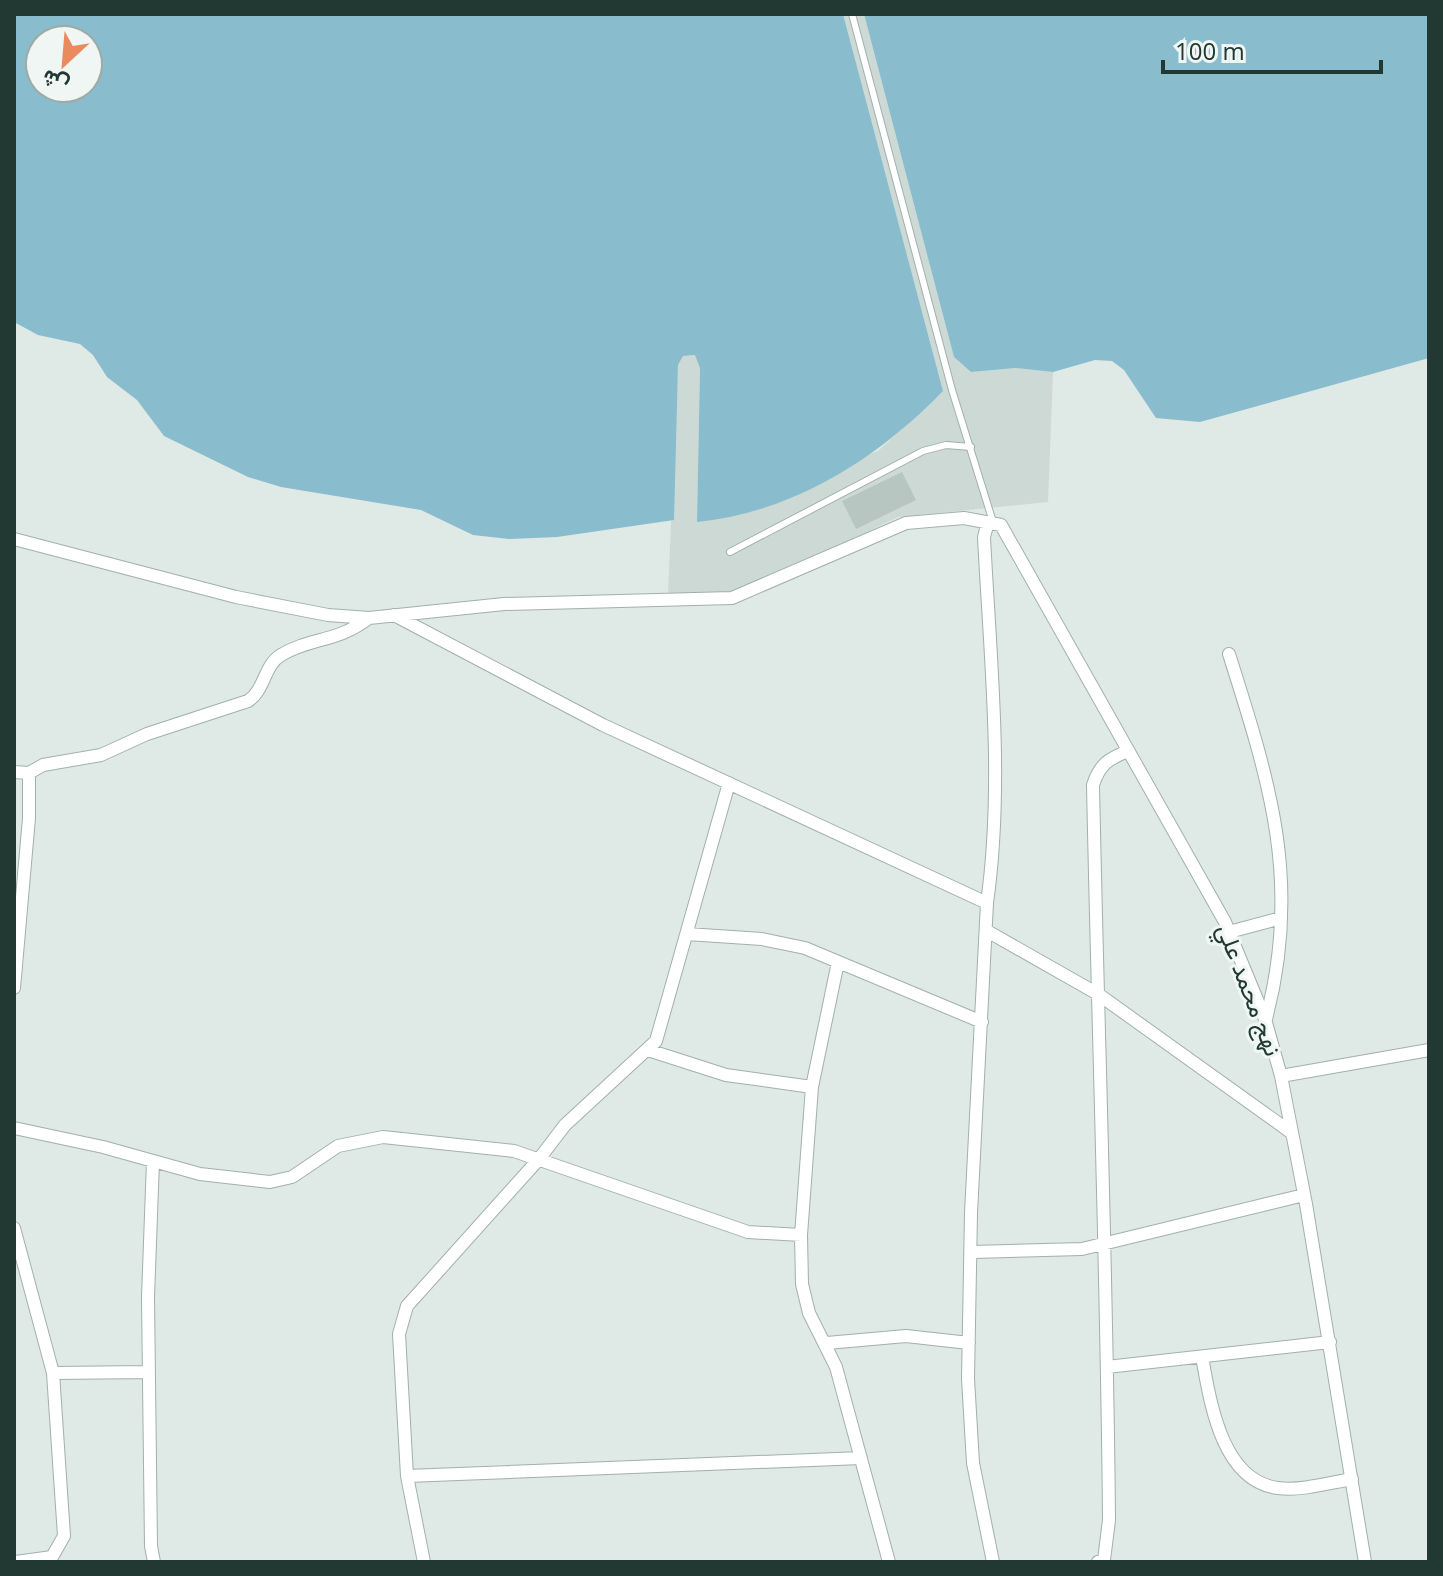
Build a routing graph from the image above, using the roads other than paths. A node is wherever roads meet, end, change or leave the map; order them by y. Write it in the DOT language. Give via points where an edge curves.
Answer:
graph roads {
  1 [pos="852,14"];
  2 [pos="971,447"];
  3 [pos="991,522"];
  4 [pos="14,539"];
  5 [pos="730,552"];
  6 [pos="394,615"];
  7 [pos="369,618"];
  8 [pos="1229,654"];
  9 [pos="1128,751"];
  10 [pos="14,772"];
  11 [pos="29,773"];
  12 [pos="729,783"];
  13 [pos="987,903"];
  14 [pos="1281,918"];
  15 [pos="987,931"];
  16 [pos="1229,932"];
  17 [pos="687,934"];
  18 [pos="838,962"];
  19 [pos="14,988"];
  20 [pos="1098,994"];
  21 [pos="1265,1019"];
  22 [pos="982,1022"];
  23 [pos="648,1050"];
  24 [pos="1429,1050"];
  25 [pos="1281,1076"];
  26 [pos="812,1087"];
  27 [pos="14,1128"];
  28 [pos="1292,1133"];
  29 [pos="539,1159"];
  30 [pos="153,1161"];
  31 [pos="1304,1195"];
  32 [pos="14,1228"];
  33 [pos="801,1235"];
  34 [pos="1106,1244"];
  35 [pos="972,1252"];
  36 [pos="1330,1342"];
  37 [pos="827,1343"];
  38 [pos="969,1343"];
  39 [pos="1202,1357"];
  40 [pos="1107,1367"];
  41 [pos="149,1372"];
  42 [pos="53,1373"];
  43 [pos="861,1458"];
  44 [pos="407,1476"];
  45 [pos="1352,1479"];
  46 [pos="1102,1561"];
  47 [pos="16,1562"];
  48 [pos="154,1562"];
  49 [pos="424,1562"];
  50 [pos="889,1562"];
  51 [pos="993,1562"];
  52 [pos="1365,1562"];
  1 -- 2 [label="lane"];
  2 -- 3 [label="lane"];
  2 -- 5 [label="lane" via="946,445 923,451"];
  3 -- 6 [label="street" via="950,518 906,523 732,598 504,604"];
  3 -- 9 [label="street, نهج محمد علي" via="1006,531"];
  3 -- 13 [label="street" via="984,537 995,778"];
  4 -- 7 [label="street" via="236,597"];
  6 -- 7 [label="street"];
  6 -- 12 [label="street" via="603,725"];
  7 -- 11 [label="street" via="343,635 282,655 248,701 101,755 43,765"];
  8 -- 14 [label="street" via="1268,778 1277,828"];
  9 -- 16 [label="street, نهج محمد علي"];
  9 -- 20 [label="street" via="1107,759 1093,785"];
  10 -- 11 [label="street"];
  11 -- 19 [label="street"];
  12 -- 13 [label="street"];
  12 -- 17 [label="street"];
  13 -- 15 [label="street"];
  14 -- 16 [label="street"];
  14 -- 21 [label="street" via="1279,959"];
  15 -- 20 [label="street"];
  15 -- 22 [label="street"];
  16 -- 21 [label="street, نهج محمد علي"];
  17 -- 18 [label="street" via="762,939"];
  17 -- 23 [label="street" via="663,1024"];
  18 -- 22 [label="street"];
  18 -- 26 [label="street"];
  20 -- 28 [label="street"];
  20 -- 34 [label="street"];
  21 -- 25 [label="street, نهج محمد علي"];
  22 -- 35 [label="street"];
  23 -- 26 [label="street" via="726,1075"];
  23 -- 29 [label="street" via="565,1125"];
  24 -- 25 [label="street"];
  25 -- 28 [label="street, نهج محمد علي"];
  26 -- 33 [label="street"];
  27 -- 30 [label="street"];
  28 -- 31 [label="street, نهج محمد علي"];
  29 -- 30 [label="street" via="514,1151 383,1137 338,1146 276,1182 200,1174"];
  29 -- 33 [label="street" via="748,1232"];
  29 -- 44 [label="street" via="402,1317"];
  30 -- 41 [label="street"];
  31 -- 34 [label="street"];
  31 -- 36 [label="street, نهج محمد علي"];
  32 -- 42 [label="street"];
  33 -- 37 [label="street" via="802,1284 809,1313"];
  34 -- 35 [label="street" via="1057,1251"];
  34 -- 40 [label="street"];
  35 -- 38 [label="street"];
  36 -- 39 [label="street"];
  36 -- 45 [label="street, نهج محمد علي"];
  37 -- 38 [label="street" via="906,1336"];
  37 -- 43 [label="street"];
  38 -- 51 [label="street" via="973,1463"];
  39 -- 40 [label="street"];
  39 -- 45 [label="street" via="1221,1439 1246,1471 1281,1489"];
  40 -- 46 [label="street" via="1109,1520"];
  41 -- 42 [label="street"];
  41 -- 48 [label="street"];
  42 -- 47 [label="street" via="64,1536 52,1557"];
  43 -- 44 [label="street"];
  43 -- 50 [label="street"];
  44 -- 49 [label="street"];
  45 -- 52 [label="street, نهج محمد علي"];
}
